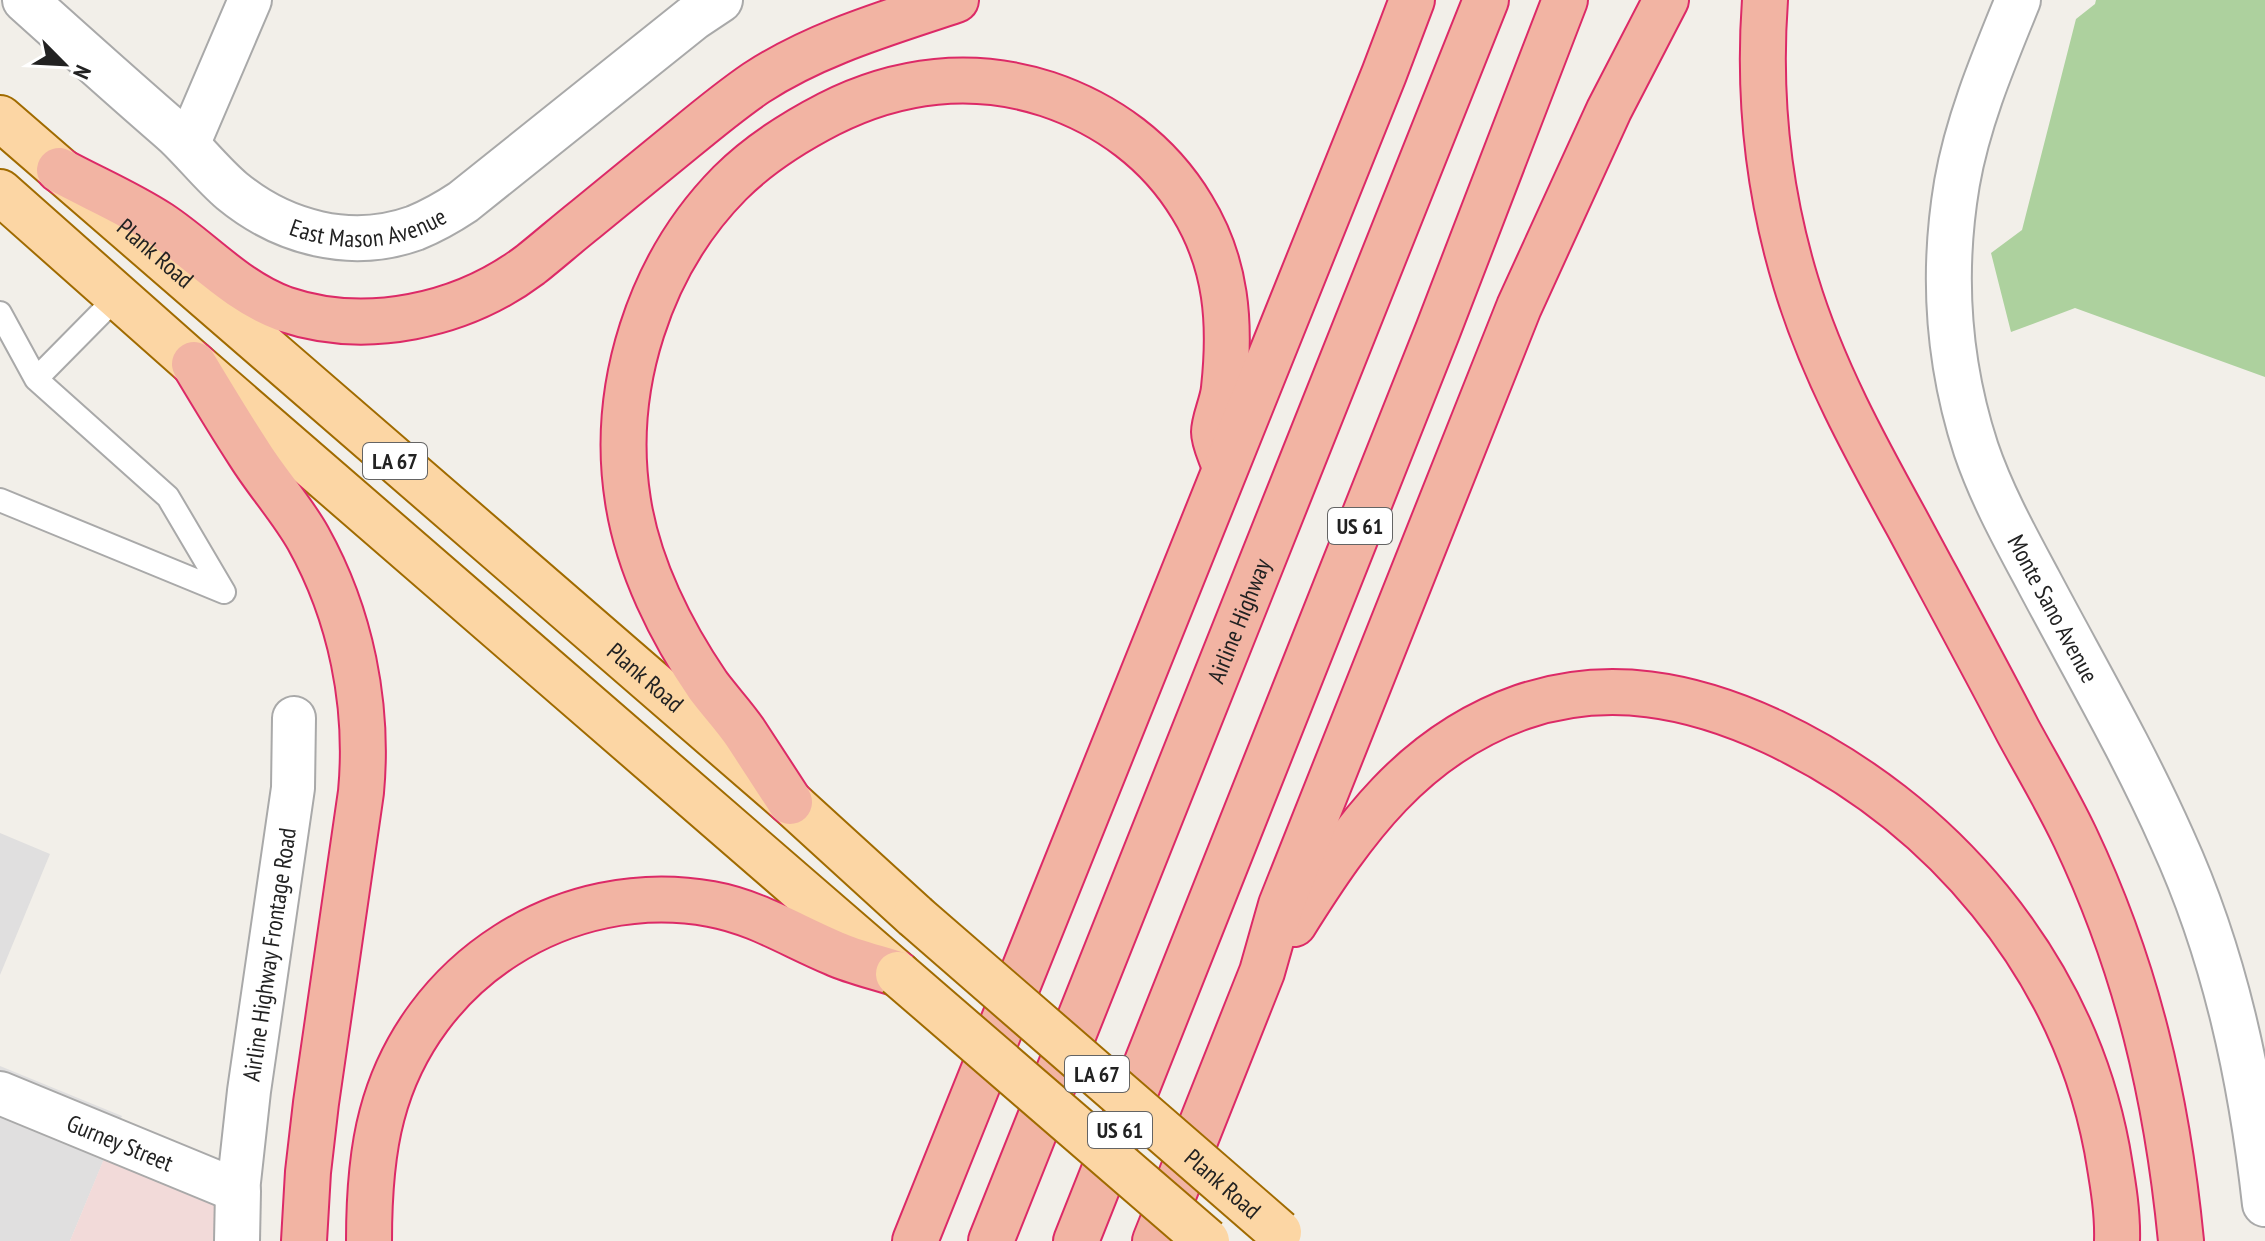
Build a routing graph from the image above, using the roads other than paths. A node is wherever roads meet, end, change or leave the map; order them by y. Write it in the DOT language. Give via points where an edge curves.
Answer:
graph roads {
  1 [pos="25,0"];
  2 [pos="250,0"];
  3 [pos="720,0"];
  4 [pos="956,0"];
  5 [pos="1412,0"];
  6 [pos="1486,0"];
  7 [pos="1565,0"];
  8 [pos="1666,0"];
  9 [pos="1765,0"];
  10 [pos="2018,0"];
  11 [pos="0,118"];
  12 [pos="188,145"];
  13 [pos="59,170"];
  14 [pos="0,192"];
  15 [pos="118,296"];
  16 [pos="0,313"];
  17 [pos="194,364"];
  18 [pos="36,379"];
  19 [pos="1225,468"];
  20 [pos="0,500"];
  21 [pos="294,718"];
  22 [pos="790,802"];
  23 [pos="1262,972"];
  24 [pos="898,974"];
  25 [pos="0,1093"];
  26 [pos="238,1191"];
  27 [pos="2265,1204"];
  28 [pos="1284,1237"];
  29 [pos="237,1241"];
  30 [pos="304,1241"];
  31 [pos="369,1241"];
  32 [pos="915,1241"];
  33 [pos="991,1241"];
  34 [pos="1076,1241"];
  35 [pos="1155,1241"];
  36 [pos="1207,1241"];
  37 [pos="2117,1241"];
  38 [pos="2181,1241"];
  1 -- 12 [label="street, East Mason Avenue"];
  2 -- 12 [label="street"];
  3 -- 12 [label="street, East Mason Avenue" via="463,202 402,232 344,237 301,231 246,202"];
  4 -- 13 [label="highway" via="828,44 778,69 530,265 445,308 397,319 320,318 268,302 160,224"];
  5 -- 19 [label="highway"];
  6 -- 33 [label="highway, Airline Highway"];
  7 -- 34 [label="highway, US 61"];
  8 -- 23 [label="highway" via="1602,125 1510,329 1281,905"];
  9 -- 38 [label="highway" via="1762,64 1769,163 1797,284 1860,436 2074,835 2108,916 2154,1065"];
  10 -- 27 [label="street, Monte Sano Avenue" via="1978,106 1954,201 1949,284 1961,396 2004,515 2146,785 2198,902 2237,1030"];
  11 -- 13 [label="main road, Plank Road / LA 67"];
  13 -- 22 [label="main road, Plank Road / LA 67"];
  14 -- 15 [label="main road, LA 67"];
  15 -- 17 [label="main road, LA 67"];
  15 -- 18 [label="lane"];
  16 -- 18 [label="lane"];
  17 -- 24 [label="main road, LA 67"];
  17 -- 30 [label="highway" via="320,561 356,671 364,751 361,792 316,1103"];
  18 -- 20 [label="lane" via="168,497 224,592"];
  19 -- 22 [label="highway" via="1214,433 1224,393 1228,331 1220,266 1192,206 1172,178 1125,133 1065,100 1030,89 939,81 892,89 847,105 756,161 730,183 687,237 655,297 630,374 624,467 635,534 670,621"];
  19 -- 32 [label="highway"];
  21 -- 26 [label="street, Airline Highway Frontage Road" via="293,788"];
  22 -- 28 [label="main road, Plank Road / LA 67, bridge"];
  23 -- 35 [label="highway"];
  23 -- 37 [label="highway" via="1351,837 1386,796 1428,758 1471,730 1520,708 1577,693 1666,696 1720,711 1803,746 1858,779 1961,866 2008,923 2051,991 2085,1067 2109,1160"];
  24 -- 31 [label="highway" via="837,955 752,914 701,902 609,903 537,927 460,980 408,1050 381,1115"];
  24 -- 36 [label="main road, LA 67, bridge"];
  25 -- 26 [label="street, Gurney Street"];
  26 -- 29 [label="street"];
}
